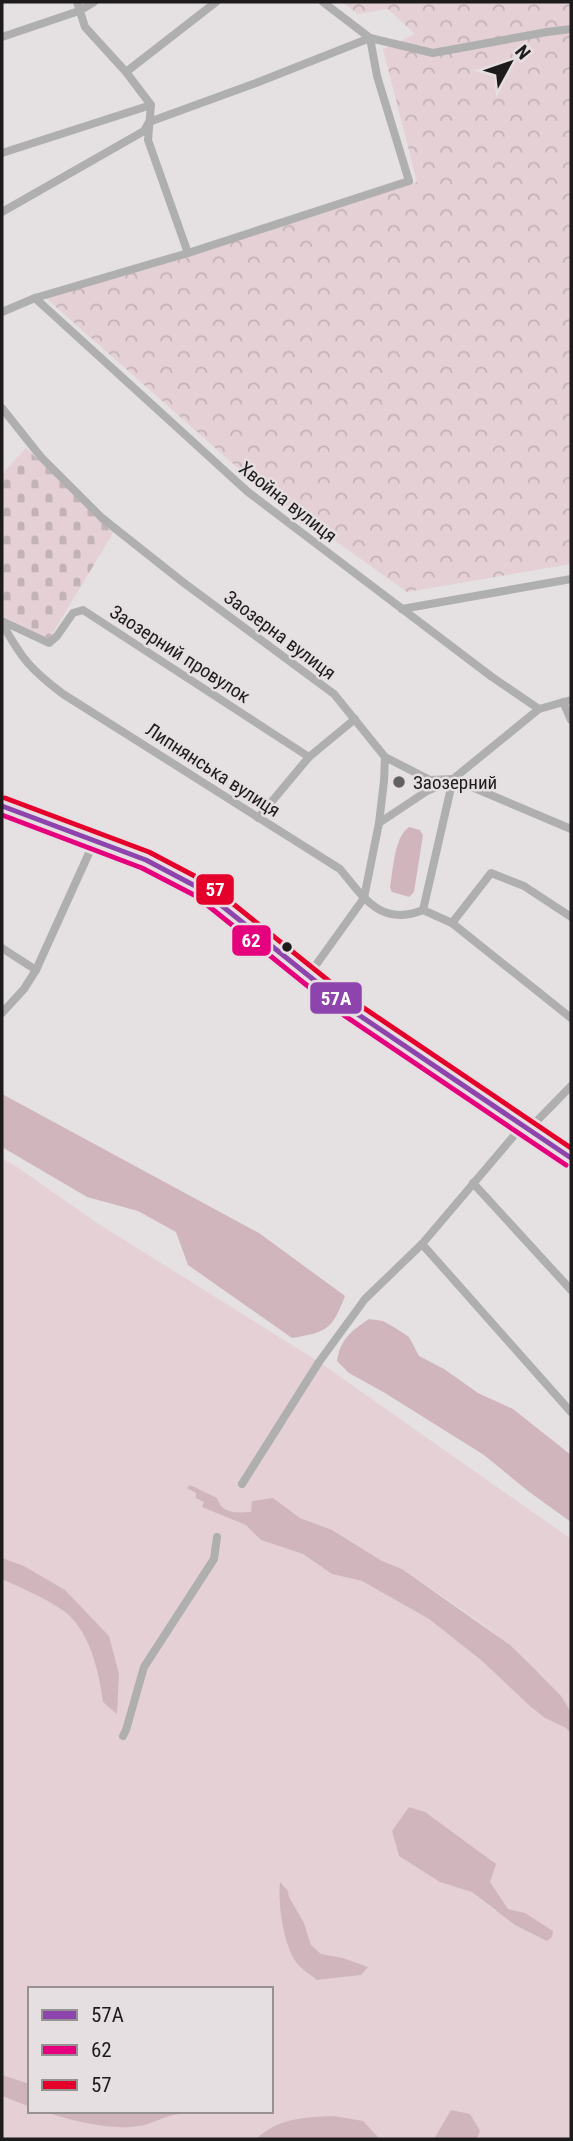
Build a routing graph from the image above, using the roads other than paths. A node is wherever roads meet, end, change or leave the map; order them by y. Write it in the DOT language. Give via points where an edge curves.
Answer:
graph roads {
  1 [pos="94,2"];
  2 [pos="216,2"];
  3 [pos="323,2"];
  4 [pos="78,6"];
  5 [pos="571,29"];
  6 [pos="2,37"];
  7 [pos="370,38"];
  8 [pos="126,72"];
  9 [pos="151,105"];
  10 [pos="149,122"];
  11 [pos="2,153"];
  12 [pos="2,212"];
  13 [pos="188,253"];
  14 [pos="35,298"];
  15 [pos="2,312"];
  16 [pos="2,408"];
  17 [pos="571,579"];
  18 [pos="402,609"];
  19 [pos="2,622"];
  20 [pos="567,701"];
  21 [pos="539,709"];
  22 [pos="355,719"];
  23 [pos="571,720"];
  24 [pos="309,757"];
  25 [pos="385,757"];
  26 [pos="453,779"];
  27 [pos="2,806"];
  28 [pos="258,818"];
  29 [pos="379,823"];
  30 [pos="571,829"];
  31 [pos="94,842"];
  32 [pos="364,898"];
  33 [pos="422,911"];
  34 [pos="571,917"];
  35 [pos="452,922"];
  36 [pos="2,948"];
  37 [pos="36,970"];
  38 [pos="308,976"];
  39 [pos="2,1013"];
  40 [pos="571,1018"];
  41 [pos="571,1086"];
  42 [pos="526,1127"];
  43 [pos="571,1158"];
  44 [pos="473,1183"];
  45 [pos="422,1244"];
  46 [pos="571,1290"];
  47 [pos="571,1412"];
  48 [pos="242,1484"];
  49 [pos="217,1537"];
  50 [pos="123,1736"];
  1 -- 4 [label="street"];
  2 -- 8 [label="street"];
  3 -- 7 [label="street"];
  4 -- 6 [label="street"];
  4 -- 8 [label="street" via="85,27"];
  5 -- 7 [label="street" via="433,53"];
  7 -- 10 [label="street"];
  7 -- 13 [label="street" via="409,181"];
  8 -- 9 [label="street"];
  9 -- 10 [label="street"];
  9 -- 11 [label="street"];
  10 -- 12 [label="street" via="144,131"];
  10 -- 13 [label="street" via="148,140"];
  13 -- 14 [label="street"];
  14 -- 15 [label="street"];
  14 -- 18 [label="street, Хвойна вулиця" via="248,492"];
  16 -- 22 [label="street, Заозерна вулиця" via="41,457 102,518 334,694"];
  17 -- 18 [label="street"];
  18 -- 21 [label="street, Хвойна вулиця"];
  19 -- 24 [label="street, Заозерний провулок" via="49,643 73,613 83,610"];
  19 -- 28 [label="street, Липнянська вулиця" via="34,672"];
  20 -- 21 [label="street"];
  20 -- 23 [label="street"];
  21 -- 26 [label="street"];
  22 -- 24 [label="street"];
  22 -- 25 [label="street, Заозерна вулиця"];
  24 -- 28 [label="street"];
  25 -- 26 [label="street, Заозерна вулиця" via="430,780"];
  25 -- 29 [label="street"];
  26 -- 29 [label="street"];
  26 -- 30 [label="street, Заозерна вулиця"];
  26 -- 33 [label="street"];
  27 -- 31 [label="main road"];
  28 -- 32 [label="street, Липнянська вулиця" via="340,869"];
  29 -- 32 [label="street"];
  31 -- 37 [label="street"];
  31 -- 38 [label="main road" via="146,860 201,889"];
  32 -- 33 [label="street, Липнянська вулиця" via="380,912 399,916"];
  32 -- 38 [label="street"];
  33 -- 35 [label="street"];
  34 -- 35 [label="street" via="524,886 491,873"];
  35 -- 40 [label="street"];
  36 -- 37 [label="street"];
  37 -- 39 [label="street"];
  38 -- 42 [label="main road"];
  41 -- 42 [label="street"];
  42 -- 43 [label="main road"];
  42 -- 44 [label="street"];
  44 -- 45 [label="street"];
  44 -- 46 [label="street"];
  45 -- 47 [label="street"];
  45 -- 48 [label="street" via="365,1299"];
  49 -- 50 [label="street" via="214,1559 144,1667"];
}
